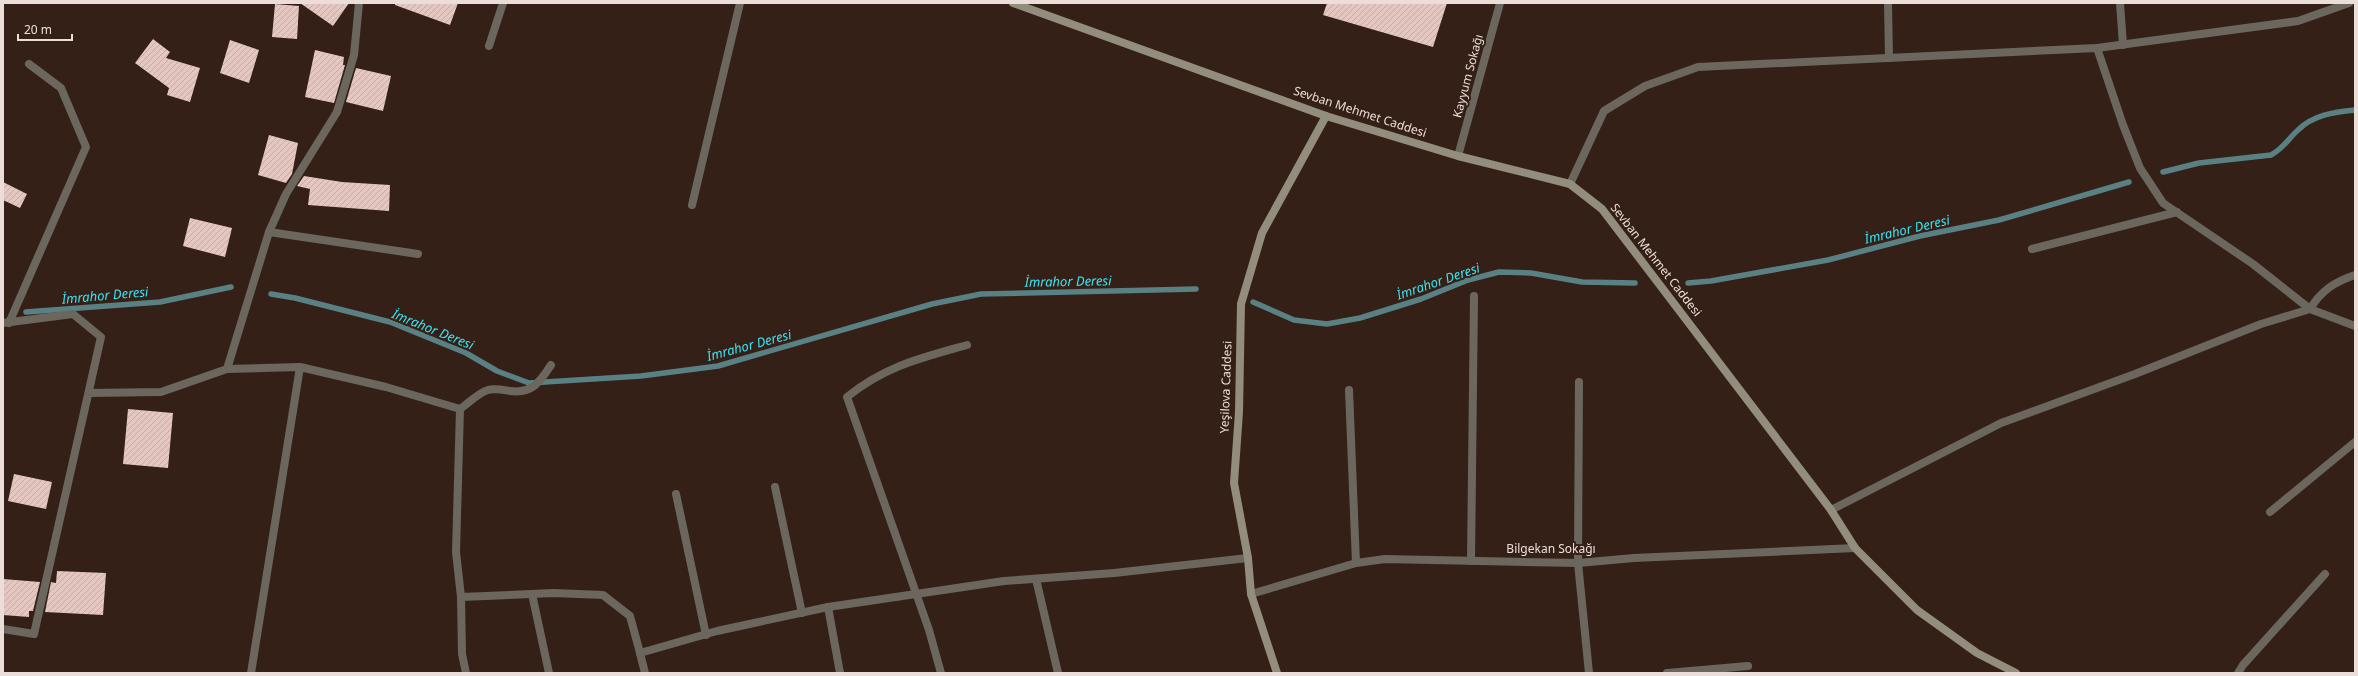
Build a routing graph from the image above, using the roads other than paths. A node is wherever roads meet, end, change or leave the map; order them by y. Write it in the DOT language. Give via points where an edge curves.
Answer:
graph roads {
  1 [pos="359,3"];
  2 [pos="503,3"];
  3 [pos="740,3"];
  4 [pos="1013,3"];
  5 [pos="1500,3"];
  6 [pos="1888,3"];
  7 [pos="2120,3"];
  8 [pos="2349,3"];
  9 [pos="2123,44"];
  10 [pos="489,46"];
  11 [pos="2097,48"];
  12 [pos="1889,58"];
  13 [pos="29,64"];
  14 [pos="1326,116"];
  15 [pos="1458,156"];
  16 [pos="1570,184"];
  17 [pos="692,205"];
  18 [pos="2177,212"];
  19 [pos="269,232"];
  20 [pos="2032,249"];
  21 [pos="418,254"];
  22 [pos="2355,275"];
  23 [pos="1474,296"];
  24 [pos="2310,309"];
  25 [pos="6,323"];
  26 [pos="2355,326"];
  27 [pos="967,345"];
  28 [pos="551,365"];
  29 [pos="300,368"];
  30 [pos="227,369"];
  31 [pos="1579,382"];
  32 [pos="1349,390"];
  33 [pos="89,393"];
  34 [pos="460,409"];
  35 [pos="2355,442"];
  36 [pos="775,487"];
  37 [pos="676,494"];
  38 [pos="1831,510"];
  39 [pos="2270,512"];
  40 [pos="1855,548"];
  41 [pos="1248,558"];
  42 [pos="1471,561"];
  43 [pos="1356,563"];
  44 [pos="1578,563"];
  45 [pos="2325,574"];
  46 [pos="1036,579"];
  47 [pos="532,594"];
  48 [pos="1251,594"];
  49 [pos="917,595"];
  50 [pos="461,597"];
  51 [pos="828,607"];
  52 [pos="802,613"];
  53 [pos="3,629"];
  54 [pos="706,635"];
  55 [pos="640,653"];
  56 [pos="1748,666"];
  57 [pos="251,673"];
  58 [pos="466,673"];
  59 [pos="549,673"];
  60 [pos="645,673"];
  61 [pos="840,673"];
  62 [pos="942,673"];
  63 [pos="1058,673"];
  64 [pos="1277,673"];
  65 [pos="1589,673"];
  66 [pos="1667,673"];
  67 [pos="2016,673"];
  68 [pos="2238,673"];
  1 -- 19 [label="street" via="354,55 337,112 286,194"];
  2 -- 10 [label="street"];
  3 -- 17 [label="street"];
  4 -- 14 [label="main road, Sevban Mehmet Caddesi"];
  5 -- 15 [label="street, Kayyum Sokağı"];
  6 -- 12 [label="street"];
  7 -- 9 [label="street"];
  8 -- 9 [label="street" via="2298,21"];
  9 -- 11 [label="street"];
  11 -- 12 [label="street"];
  11 -- 18 [label="street" via="2140,168 2164,203"];
  12 -- 16 [label="street" via="1698,67 1645,86 1604,112"];
  13 -- 25 [label="street" via="61,88 86,147"];
  14 -- 15 [label="main road, Sevban Mehmet Caddesi"];
  14 -- 41 [label="main road, Yeşilova Caddesi" via="1262,232 1241,304 1239,412 1234,483"];
  15 -- 16 [label="main road, Sevban Mehmet Caddesi"];
  16 -- 38 [label="main road, Sevban Mehmet Caddesi" via="1602,209 1617,227"];
  18 -- 20 [label="street"];
  18 -- 24 [label="street" via="2253,264"];
  19 -- 21 [label="street"];
  19 -- 30 [label="street"];
  22 -- 24 [label="street" via="2332,284 2319,295"];
  23 -- 42 [label="street"];
  24 -- 26 [label="street"];
  24 -- 38 [label="street" via="2261,324 2001,423"];
  25 -- 33 [label="street" via="73,314 101,337"];
  27 -- 49 [label="street" via="902,363 847,397"];
  28 -- 34 [label="street" via="536,386 520,392 490,390"];
  29 -- 30 [label="street"];
  29 -- 34 [label="street" via="386,387"];
  29 -- 57 [label="street"];
  30 -- 33 [label="street" via="161,392"];
  31 -- 44 [label="street"];
  32 -- 43 [label="street"];
  33 -- 53 [label="street" via="34,634"];
  34 -- 50 [label="street" via="456,552"];
  35 -- 39 [label="street"];
  36 -- 52 [label="street"];
  37 -- 54 [label="street"];
  38 -- 40 [label="main road, Sevban Mehmet Caddesi"];
  40 -- 44 [label="street, Bilgekan Sokağı"];
  40 -- 67 [label="main road, Sevban Mehmet Caddesi" via="1917,610 1977,653"];
  41 -- 46 [label="street"];
  41 -- 48 [label="main road, Yeşilova Caddesi"];
  42 -- 43 [label="street, Bilgekan Sokağı" via="1385,559"];
  42 -- 44 [label="street, Bilgekan Sokağı"];
  43 -- 48 [label="street, Bilgekan Sokağı"];
  44 -- 65 [label="street"];
  45 -- 68 [label="street"];
  46 -- 49 [label="street" via="1004,581"];
  46 -- 63 [label="street"];
  47 -- 50 [label="street"];
  47 -- 55 [label="street" via="603,595 630,616"];
  47 -- 59 [label="street"];
  48 -- 64 [label="main road, Yeşilova Caddesi"];
  49 -- 51 [label="street"];
  49 -- 62 [label="street"];
  50 -- 58 [label="street" via="462,654"];
  51 -- 52 [label="street"];
  51 -- 61 [label="street"];
  52 -- 54 [label="street"];
  54 -- 55 [label="street"];
  55 -- 60 [label="street"];
  56 -- 66 [label="street"];
}
